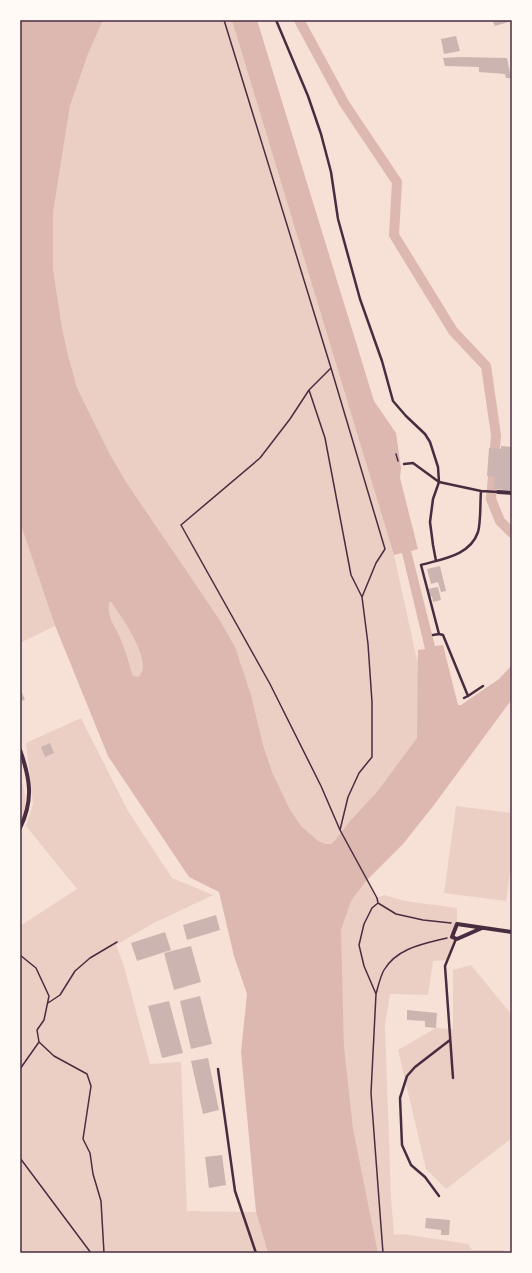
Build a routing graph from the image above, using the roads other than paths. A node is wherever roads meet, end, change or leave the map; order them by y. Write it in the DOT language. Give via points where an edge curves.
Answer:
graph roads {
  1 [pos="276,20"];
  2 [pos="404,464"];
  3 [pos="439,482"];
  4 [pos="481,491"];
  5 [pos="498,492"];
  6 [pos="512,493"];
  7 [pos="436,561"];
  8 [pos="439,634"];
  9 [pos="433,636"];
  10 [pos="483,686"];
  11 [pos="468,696"];
  12 [pos="464,698"];
  13 [pos="20,750"];
  14 [pos="20,828"];
  15 [pos="482,928"];
  16 [pos="512,932"];
  17 [pos="454,938"];
  18 [pos="450,1040"];
  19 [pos="218,1069"];
  20 [pos="453,1078"];
  21 [pos="439,1196"];
  22 [pos="256,1253"];
  1 -- 3 [label="lane" via="306,89 321,134 331,172 338,218 360,299 393,401 430,442 438,467"];
  2 -- 3 [label="lane" via="413,463"];
  3 -- 4 [label="lane"];
  3 -- 7 [label="lane" via="433,499 430,522"];
  4 -- 5 [label="lane"];
  4 -- 7 [label="lane" via="478,531 473,541 459,553"];
  5 -- 6 [label="street"];
  7 -- 8 [label="lane" via="420,565"];
  8 -- 9 [label="lane"];
  8 -- 11 [label="lane" via="444,635"];
  10 -- 11 [label="lane"];
  11 -- 12 [label="lane"];
  13 -- 14 [label="street" via="30,786 29,804"];
  15 -- 16 [label="street"];
  15 -- 17 [label="street"];
  15 -- 17 [label="street" via="457,924"];
  17 -- 18 [label="lane" via="445,966"];
  18 -- 20 [label="lane"];
  18 -- 21 [label="lane" via="407,1076 400,1098 402,1145 411,1165 425,1177"];
  19 -- 22 [label="lane" via="235,1191"];
}
